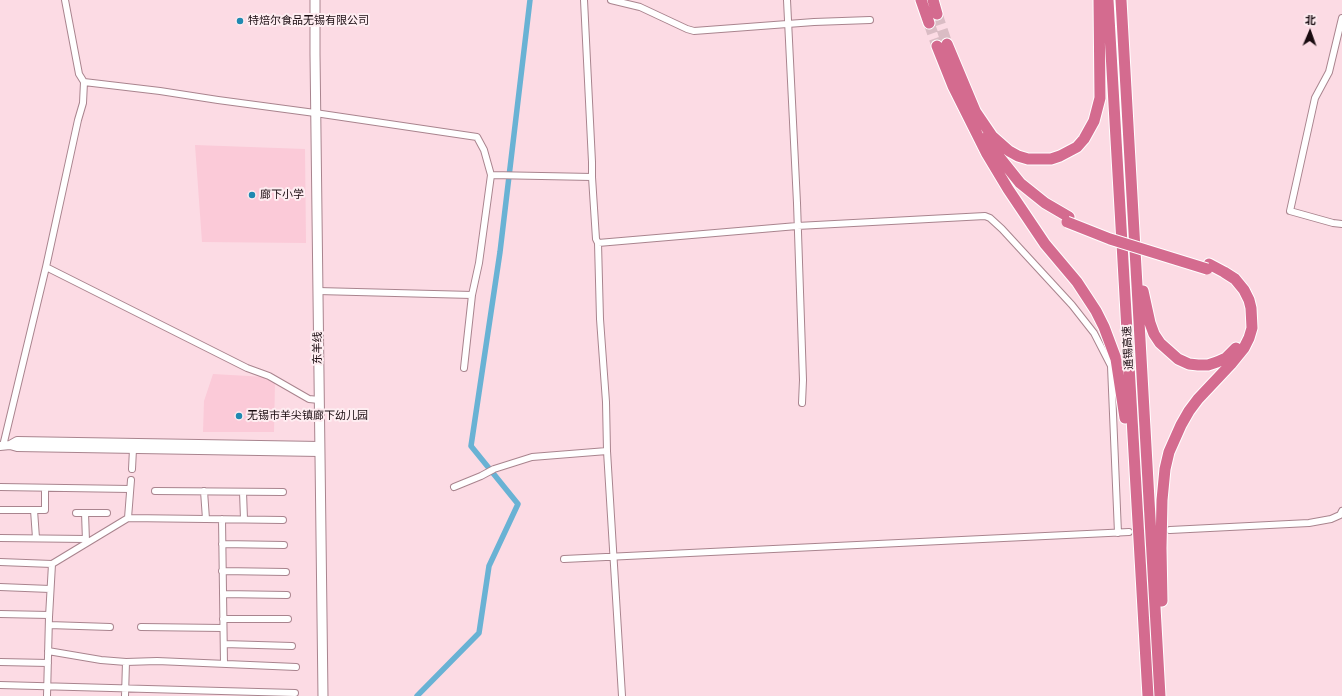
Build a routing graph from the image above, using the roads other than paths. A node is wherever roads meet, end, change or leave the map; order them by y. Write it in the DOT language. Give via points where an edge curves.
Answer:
graph roads {
  1 [pos="65,0"];
  2 [pos="315,0"];
  3 [pos="584,0"];
  4 [pos="611,0"];
  5 [pos="786,0"];
  6 [pos="921,0"];
  7 [pos="933,0"];
  8 [pos="1099,0"];
  9 [pos="1108,0"];
  10 [pos="1120,0"];
  11 [pos="937,14"];
  12 [pos="1342,18"];
  13 [pos="870,20"];
  14 [pos="929,23"];
  15 [pos="788,24"];
  16 [pos="942,45"];
  17 [pos="84,82"];
  18 [pos="315,113"];
  19 [pos="972,115"];
  20 [pos="1128,129"];
  21 [pos="491,176"];
  22 [pos="592,177"];
  23 [pos="1342,224"];
  24 [pos="797,226"];
  25 [pos="598,243"];
  26 [pos="46,267"];
  27 [pos="1208,267"];
  28 [pos="318,291"];
  29 [pos="472,295"];
  30 [pos="464,368"];
  31 [pos="319,400"];
  32 [pos="802,403"];
  33 [pos="4,446"];
  34 [pos="133,449"];
  35 [pos="320,449"];
  36 [pos="607,451"];
  37 [pos="132,469"];
  38 [pos="131,480"];
  39 [pos="0,487"];
  40 [pos="454,487"];
  41 [pos="45,488"];
  42 [pos="130,489"];
  43 [pos="155,491"];
  44 [pos="204,491"];
  45 [pos="243,492"];
  46 [pos="283,492"];
  47 [pos="0,510"];
  48 [pos="34,510"];
  49 [pos="1342,511"];
  50 [pos="76,513"];
  51 [pos="85,513"];
  52 [pos="106,513"];
  53 [pos="128,518"];
  54 [pos="206,519"];
  55 [pos="222,519"];
  56 [pos="244,519"];
  57 [pos="283,520"];
  58 [pos="1170,530"];
  59 [pos="1128,532"];
  60 [pos="1118,533"];
  61 [pos="0,538"];
  62 [pos="36,538"];
  63 [pos="86,541"];
  64 [pos="222,544"];
  65 [pos="284,545"];
  66 [pos="613,557"];
  67 [pos="564,559"];
  68 [pos="1140,561"];
  69 [pos="0,562"];
  70 [pos="52,564"];
  71 [pos="222,571"];
  72 [pos="286,572"];
  73 [pos="0,587"];
  74 [pos="50,589"];
  75 [pos="223,594"];
  76 [pos="287,595"];
  77 [pos="0,614"];
  78 [pos="49,615"];
  79 [pos="1159,616"];
  80 [pos="223,619"];
  81 [pos="288,619"];
  82 [pos="49,625"];
  83 [pos="110,627"];
  84 [pos="141,627"];
  85 [pos="223,628"];
  86 [pos="224,644"];
  87 [pos="292,646"];
  88 [pos="48,651"];
  89 [pos="0,662"];
  90 [pos="126,662"];
  91 [pos="48,663"];
  92 [pos="224,664"];
  93 [pos="296,666"];
  94 [pos="0,685"];
  95 [pos="48,686"];
  96 [pos="125,688"];
  97 [pos="295,693"];
  98 [pos="48,696"];
  99 [pos="125,696"];
  100 [pos="323,696"];
  101 [pos="622,696"];
  102 [pos="1148,696"];
  103 [pos="1160,696"];
  1 -- 17 [label="street" via="79,74"];
  2 -- 18 [label="main road, 东羊线"];
  3 -- 22 [label="street"];
  4 -- 15 [label="street" via="640,7 694,31"];
  5 -- 15 [label="street"];
  6 -- 14 [label="highway"];
  7 -- 11 [label="highway"];
  8 -- 19 [label="highway" via="1100,98 1094,122 1077,146 1051,159 1028,159 1009,151"];
  9 -- 68 [label="highway, 通锡高速"];
  10 -- 20 [label="highway, 通锡高速"];
  12 -- 23 [label="street" via="1329,72 1315,98 1290,211"];
  13 -- 15 [label="street"];
  15 -- 24 [label="street"];
  16 -- 19 [label="highway" via="953,86"];
  17 -- 18 [label="street"];
  17 -- 26 [label="street" via="83,103"];
  18 -- 21 [label="street" via="477,137 484,150"];
  18 -- 28 [label="main road, 东羊线"];
  19 -- 27 [label="highway" via="1020,183 1068,220"];
  19 -- 68 [label="highway" via="987,154 1020,208 1087,296 1106,332 1116,359 1124,405"];
  20 -- 27 [label="highway" via="1143,292 1150,323 1160,343 1178,359 1189,364 1208,365 1233,352 1244,337 1248,319 1244,299 1239,290"];
  20 -- 79 [label="highway, 通锡高速"];
  21 -- 22 [label="street"];
  21 -- 29 [label="street"];
  22 -- 25 [label="street"];
  24 -- 25 [label="street"];
  24 -- 32 [label="street"];
  24 -- 60 [label="street" via="985,216 1002,229 1072,305 1094,333 1111,366"];
  25 -- 36 [label="street"];
  26 -- 31 [label="street" via="247,368 269,376 310,399"];
  26 -- 33 [label="street"];
  27 -- 79 [label="highway" via="1235,279 1244,290 1251,308 1252,328 1244,348 1189,411 1170,452 1165,469 1162,500"];
  28 -- 29 [label="street"];
  28 -- 31 [label="main road, 东羊线"];
  29 -- 30 [label="street"];
  31 -- 35 [label="main road, 东羊线"];
  33 -- 34 [label="street"];
  33 -- 35 [label="street" via="17,441"];
  34 -- 35 [label="street"];
  34 -- 37 [label="street"];
  35 -- 100 [label="main road, 东羊线"];
  36 -- 40 [label="street" via="532,457 494,469"];
  36 -- 66 [label="street"];
  38 -- 42 [label="street"];
  39 -- 41 [label="street"];
  41 -- 42 [label="street"];
  41 -- 48 [label="street" via="45,510"];
  42 -- 53 [label="street"];
  43 -- 44 [label="street"];
  44 -- 45 [label="street"];
  44 -- 54 [label="street"];
  45 -- 46 [label="street"];
  45 -- 56 [label="street"];
  47 -- 48 [label="street"];
  48 -- 62 [label="street"];
  49 -- 58 [label="street" via="1340,515 1331,519 1309,523"];
  50 -- 51 [label="street"];
  51 -- 52 [label="street"];
  51 -- 63 [label="street"];
  53 -- 54 [label="street"];
  53 -- 63 [label="street"];
  54 -- 55 [label="street"];
  55 -- 56 [label="street"];
  55 -- 64 [label="street"];
  56 -- 57 [label="street"];
  59 -- 60 [label="street"];
  60 -- 66 [label="street"];
  61 -- 62 [label="street"];
  62 -- 63 [label="street"];
  63 -- 70 [label="street"];
  64 -- 65 [label="street"];
  64 -- 71 [label="street"];
  66 -- 67 [label="street"];
  66 -- 101 [label="street"];
  68 -- 102 [label="highway, 通锡高速"];
  69 -- 70 [label="street"];
  70 -- 74 [label="street"];
  71 -- 72 [label="street"];
  71 -- 75 [label="street"];
  73 -- 74 [label="street"];
  74 -- 78 [label="street"];
  75 -- 76 [label="street"];
  75 -- 80 [label="street"];
  77 -- 78 [label="street"];
  78 -- 82 [label="street"];
  79 -- 103 [label="highway, 通锡高速"];
  80 -- 81 [label="street"];
  80 -- 85 [label="street"];
  82 -- 83 [label="street"];
  82 -- 88 [label="street"];
  84 -- 85 [label="street"];
  85 -- 86 [label="street"];
  86 -- 87 [label="street"];
  86 -- 92 [label="street"];
  88 -- 90 [label="street"];
  88 -- 91 [label="street"];
  89 -- 91 [label="street"];
  90 -- 92 [label="street"];
  90 -- 96 [label="street"];
  91 -- 95 [label="street"];
  92 -- 93 [label="street"];
  94 -- 95 [label="street"];
  95 -- 96 [label="street"];
  95 -- 98 [label="street"];
  96 -- 97 [label="street"];
  96 -- 99 [label="street"];
}
